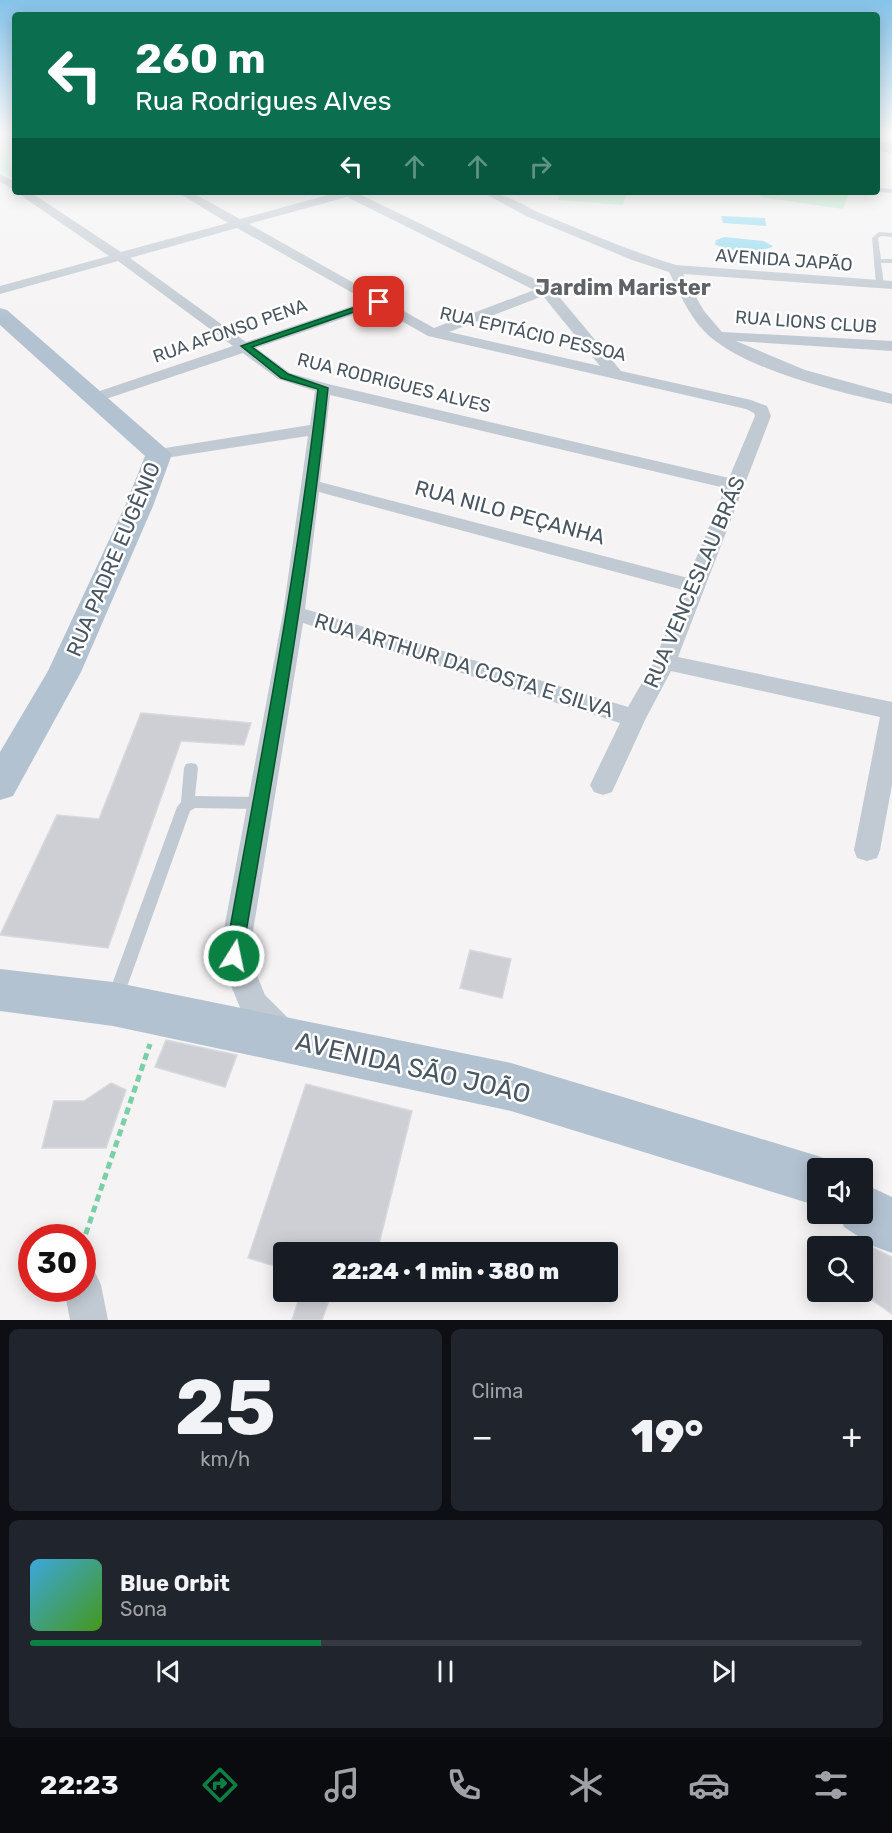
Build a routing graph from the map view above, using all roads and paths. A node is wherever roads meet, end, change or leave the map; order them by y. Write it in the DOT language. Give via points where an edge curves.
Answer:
graph roads {
  1 [pos="25,195"];
  2 [pos="188,195"];
  3 [pos="340,195"];
  4 [pos="351,195"];
  5 [pos="494,195"];
  6 [pos="240,224"];
  7 [pos="892,235"];
  8 [pos="120,257"];
  9 [pos="879,261"];
  10 [pos="892,261"];
  11 [pos="674,268"];
  12 [pos="886,285"];
  13 [pos="0,290"];
  14 [pos="546,290"];
  15 [pos="379,302"];
  16 [pos="0,314"];
  17 [pos="433,333"];
  18 [pos="717,336"];
  19 [pos="246,346"];
  20 [pos="892,346"];
  21 [pos="615,374"];
  22 [pos="323,388"];
  23 [pos="94,398"];
  24 [pos="892,399"];
  25 [pos="761,410"];
  26 [pos="318,429"];
  27 [pos="159,454"];
  28 [pos="312,485"];
  29 [pos="735,485"];
  30 [pos="695,586"];
  31 [pos="294,612"];
  32 [pos="665,662"];
  33 [pos="892,711"];
  34 [pos="892,717"];
  35 [pos="634,718"];
  36 [pos="191,768"];
  37 [pos="0,785"];
  38 [pos="603,785"];
  39 [pos="260,803"];
  40 [pos="188,804"];
  41 [pos="867,850"];
  42 [pos="0,990"];
  43 [pos="113,1004"];
  44 [pos="160,1014"];
  45 [pos="286,1039"];
  46 [pos="807,1178"];
  47 [pos="873,1201"];
  48 [pos="892,1208"];
  49 [pos="873,1216"];
  50 [pos="89,1224"];
  51 [pos="892,1227"];
  52 [pos="85,1302"];
  53 [pos="89,1320"];
  1 -- 8 [label="street, RUA RODRIGUES ALVES"];
  2 -- 6 [label="street, RUA EPITÁCIO PESSOA"];
  3 -- 6 [label="street"];
  4 -- 14 [label="street"];
  5 -- 11 [label="street, AVENIDA JAPÃO" via="637,257"];
  6 -- 8 [label="street"];
  6 -- 15 [label="street, RUA EPITÁCIO PESSOA"];
  7 -- 9 [label="lane" via="879,234 875,238"];
  8 -- 13 [label="street"];
  8 -- 19 [label="street, RUA RODRIGUES ALVES"];
  9 -- 10 [label="lane"];
  9 -- 12 [label="lane"];
  11 -- 12 [label="street, AVENIDA JAPÃO"];
  11 -- 18 [label="street" via="700,316"];
  14 -- 17 [label="street"];
  14 -- 21 [label="street"];
  15 -- 17 [label="street, RUA EPITÁCIO PESSOA"];
  15 -- 19 [label="street, RUA AFONSO PENA"];
  16 -- 23 [label="main road, RUA PADRE EUGÊNIO"];
  17 -- 21 [label="street, RUA EPITÁCIO PESSOA"];
  18 -- 20 [label="street, RUA LIONS CLUB"];
  18 -- 24 [label="street" via="749,354 824,381"];
  19 -- 22 [label="street, RUA RODRIGUES ALVES" via="284,376"];
  19 -- 23 [label="street, RUA AFONSO PENA"];
  21 -- 25 [label="street, RUA EPITÁCIO PESSOA"];
  22 -- 26 [label="street"];
  22 -- 29 [label="street, RUA RODRIGUES ALVES"];
  23 -- 27 [label="main road, RUA PADRE EUGÊNIO"];
  25 -- 29 [label="street, RUA VENCESLAU BRÁS" via="763,416"];
  26 -- 27 [label="street"];
  26 -- 28 [label="street"];
  27 -- 37 [label="main road, RUA PADRE EUGÊNIO" via="140,506 64,672"];
  28 -- 30 [label="street, RUA NILO PEÇANHA"];
  28 -- 31 [label="street"];
  29 -- 30 [label="street, RUA VENCESLAU BRÁS"];
  30 -- 32 [label="street, RUA VENCESLAU BRÁS"];
  31 -- 35 [label="street, RUA ARTHUR DA COSTA E SILVA"];
  31 -- 39 [label="street"];
  32 -- 33 [label="street"];
  32 -- 35 [label="street, RUA VENCESLAU BRÁS"];
  34 -- 41 [label="street"];
  35 -- 38 [label="street, RUA VENCESLAU BRÁS"];
  36 -- 40 [label="lane"];
  39 -- 40 [label="lane"];
  39 -- 45 [label="street" via="234,956 254,1005"];
  40 -- 43 [label="lane"];
  42 -- 43 [label="main road, AVENIDA SÃO JOÃO"];
  43 -- 44 [label="main road, AVENIDA SÃO JOÃO"];
  44 -- 45 [label="main road, AVENIDA SÃO JOÃO"];
  44 -- 50 [label="path"];
  45 -- 46 [label="main road, AVENIDA SÃO JOÃO" via="511,1087"];
  47 -- 48 [label="main road"];
  49 -- 51 [label="main road"];
  52 -- 53 [label="street"];
}
